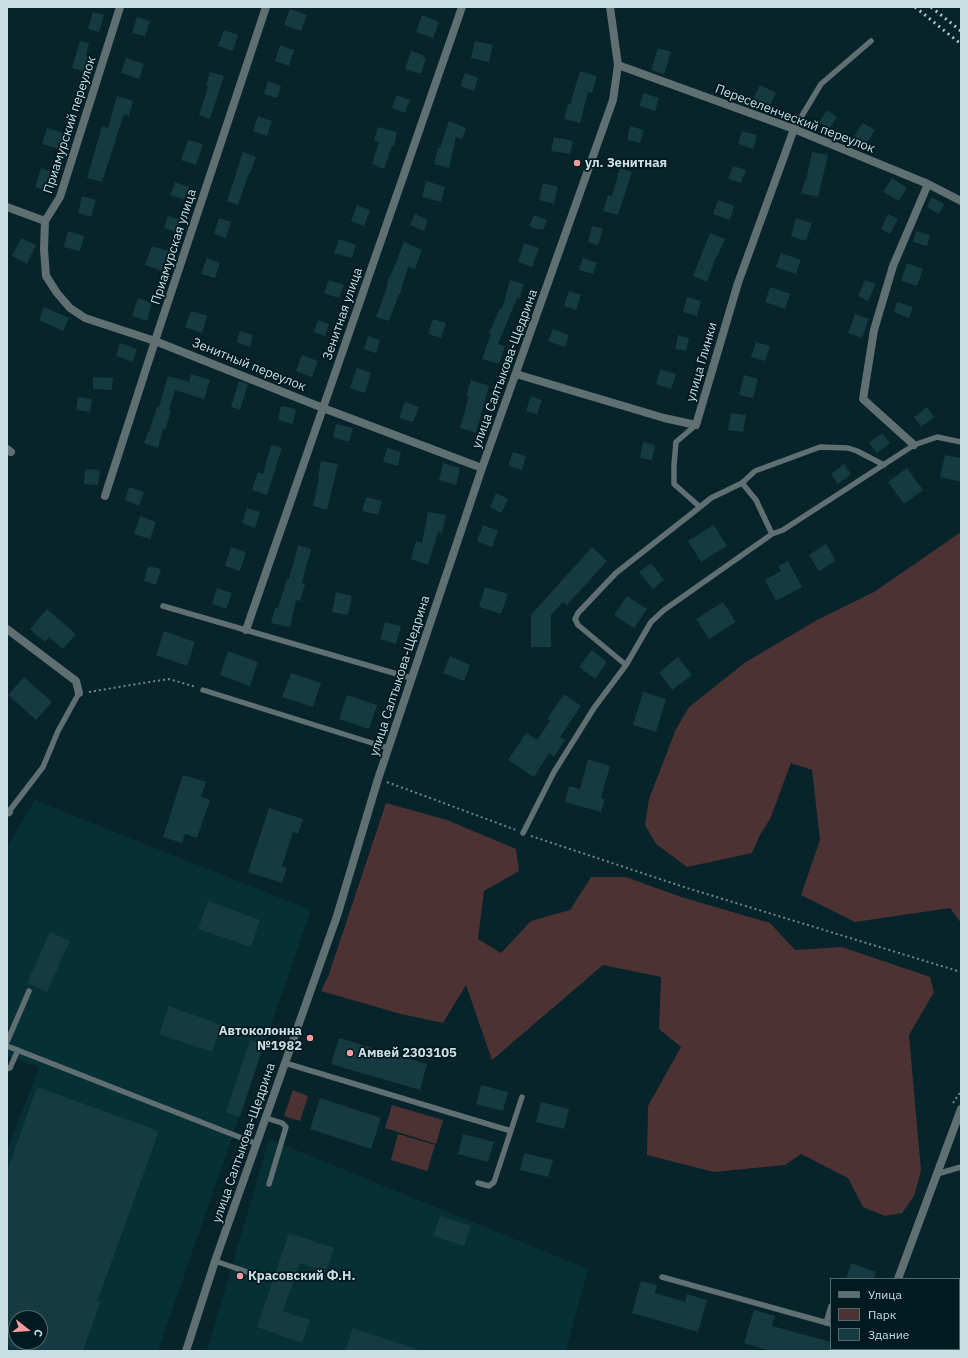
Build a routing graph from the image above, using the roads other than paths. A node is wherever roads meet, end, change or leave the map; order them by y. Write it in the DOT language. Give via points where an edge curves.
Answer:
graph roads {
  1 [pos="120,7"];
  2 [pos="266,7"];
  3 [pos="462,7"];
  4 [pos="610,7"];
  5 [pos="871,41"];
  6 [pos="618,65"];
  7 [pos="794,129"];
  8 [pos="928,184"];
  9 [pos="961,201"];
  10 [pos="7,207"];
  11 [pos="45,221"];
  12 [pos="44,249"];
  13 [pos="155,341"];
  14 [pos="516,374"];
  15 [pos="323,408"];
  16 [pos="696,425"];
  17 [pos="961,442"];
  18 [pos="914,445"];
  19 [pos="884,465"];
  20 [pos="482,468"];
  21 [pos="742,483"];
  22 [pos="105,496"];
  23 [pos="700,507"];
  24 [pos="772,534"];
  25 [pos="163,606"];
  26 [pos="7,629"];
  27 [pos="246,630"];
  28 [pos="626,665"];
  29 [pos="411,678"];
  30 [pos="203,690"];
  31 [pos="82,693"];
  32 [pos="388,748"];
  33 [pos="8,812"];
  34 [pos="523,833"];
  35 [pos="29,991"];
  36 [pos="7,1042"];
  37 [pos="7,1046"];
  38 [pos="18,1050"];
  39 [pos="285,1063"];
  40 [pos="7,1069"];
  41 [pos="522,1097"];
  42 [pos="961,1109"];
  43 [pos="266,1118"];
  44 [pos="511,1131"];
  45 [pos="257,1144"];
  46 [pos="961,1167"];
  47 [pos="936,1174"];
  48 [pos="478,1183"];
  49 [pos="269,1184"];
  50 [pos="215,1261"];
  51 [pos="259,1276"];
  52 [pos="662,1277"];
  53 [pos="898,1278"];
  54 [pos="829,1323"];
  55 [pos="186,1351"];
  1 -- 11 [label="street, Приамурский переулок" via="60,197"];
  2 -- 13 [label="street, Приамурская улица"];
  3 -- 15 [label="street, Зенитная улица"];
  4 -- 6 [label="street, улица Салтыкова-Щедрина"];
  5 -- 7 [label="lane" via="821,84"];
  6 -- 7 [label="street, Переселенческий переулок"];
  6 -- 14 [label="street, улица Салтыкова-Щедрина" via="613,100"];
  7 -- 8 [label="street, Переселенческий переулок"];
  7 -- 16 [label="street, улица Глинки" via="738,283"];
  8 -- 9 [label="street, Переселенческий переулок"];
  8 -- 18 [label="street" via="893,266 874,330 863,400"];
  10 -- 11 [label="street"];
  11 -- 12 [label="street, Приамурский переулок"];
  12 -- 13 [label="street, Зенитный переулок" via="46,276 70,308 85,318"];
  13 -- 15 [label="street, Зенитный переулок"];
  13 -- 22 [label="street, Приамурская улица"];
  14 -- 16 [label="street"];
  14 -- 20 [label="street, улица Салтыкова-Щедрина"];
  15 -- 20 [label="street, Зенитный переулок"];
  15 -- 27 [label="street, Зенитная улица"];
  16 -- 23 [label="lane" via="676,442 674,484"];
  17 -- 18 [label="lane" via="937,437"];
  18 -- 19 [label="lane"];
  19 -- 21 [label="lane" via="848,448 820,447 755,472"];
  19 -- 24 [label="lane" via="784,530"];
  20 -- 29 [label="street, улица Салтыкова-Щедрина"];
  21 -- 23 [label="lane" via="711,498"];
  21 -- 24 [label="lane" via="756,500"];
  23 -- 28 [label="lane" via="616,573 575,619 578,625"];
  24 -- 28 [label="lane" via="664,610 651,622"];
  25 -- 27 [label="lane"];
  26 -- 31 [label="street" via="76,681"];
  27 -- 29 [label="lane"];
  28 -- 34 [label="lane" via="594,708 554,772"];
  29 -- 32 [label="street, улица Салтыкова-Щедрина"];
  30 -- 32 [label="lane"];
  31 -- 33 [label="lane" via="58,731 43,767"];
  32 -- 39 [label="street, улица Салтыкова-Щедрина" via="337,916"];
  35 -- 36 [label="lane"];
  37 -- 38 [label="lane"];
  38 -- 40 [label="lane" via="10,1068"];
  38 -- 45 [label="lane"];
  39 -- 43 [label="street, улица Салтыкова-Щедрина"];
  39 -- 44 [label="lane"];
  41 -- 44 [label="lane"];
  42 -- 47 [label="street"];
  43 -- 45 [label="street, улица Салтыкова-Щедрина"];
  43 -- 49 [label="lane" via="282,1123 286,1127"];
  44 -- 48 [label="lane" via="494,1182 489,1186"];
  45 -- 50 [label="street, улица Салтыкова-Щедрина"];
  46 -- 47 [label="lane"];
  47 -- 53 [label="street"];
  50 -- 51 [label="lane"];
  50 -- 55 [label="street, улица Салтыкова-Щедрина"];
  52 -- 54 [label="lane"];
}
